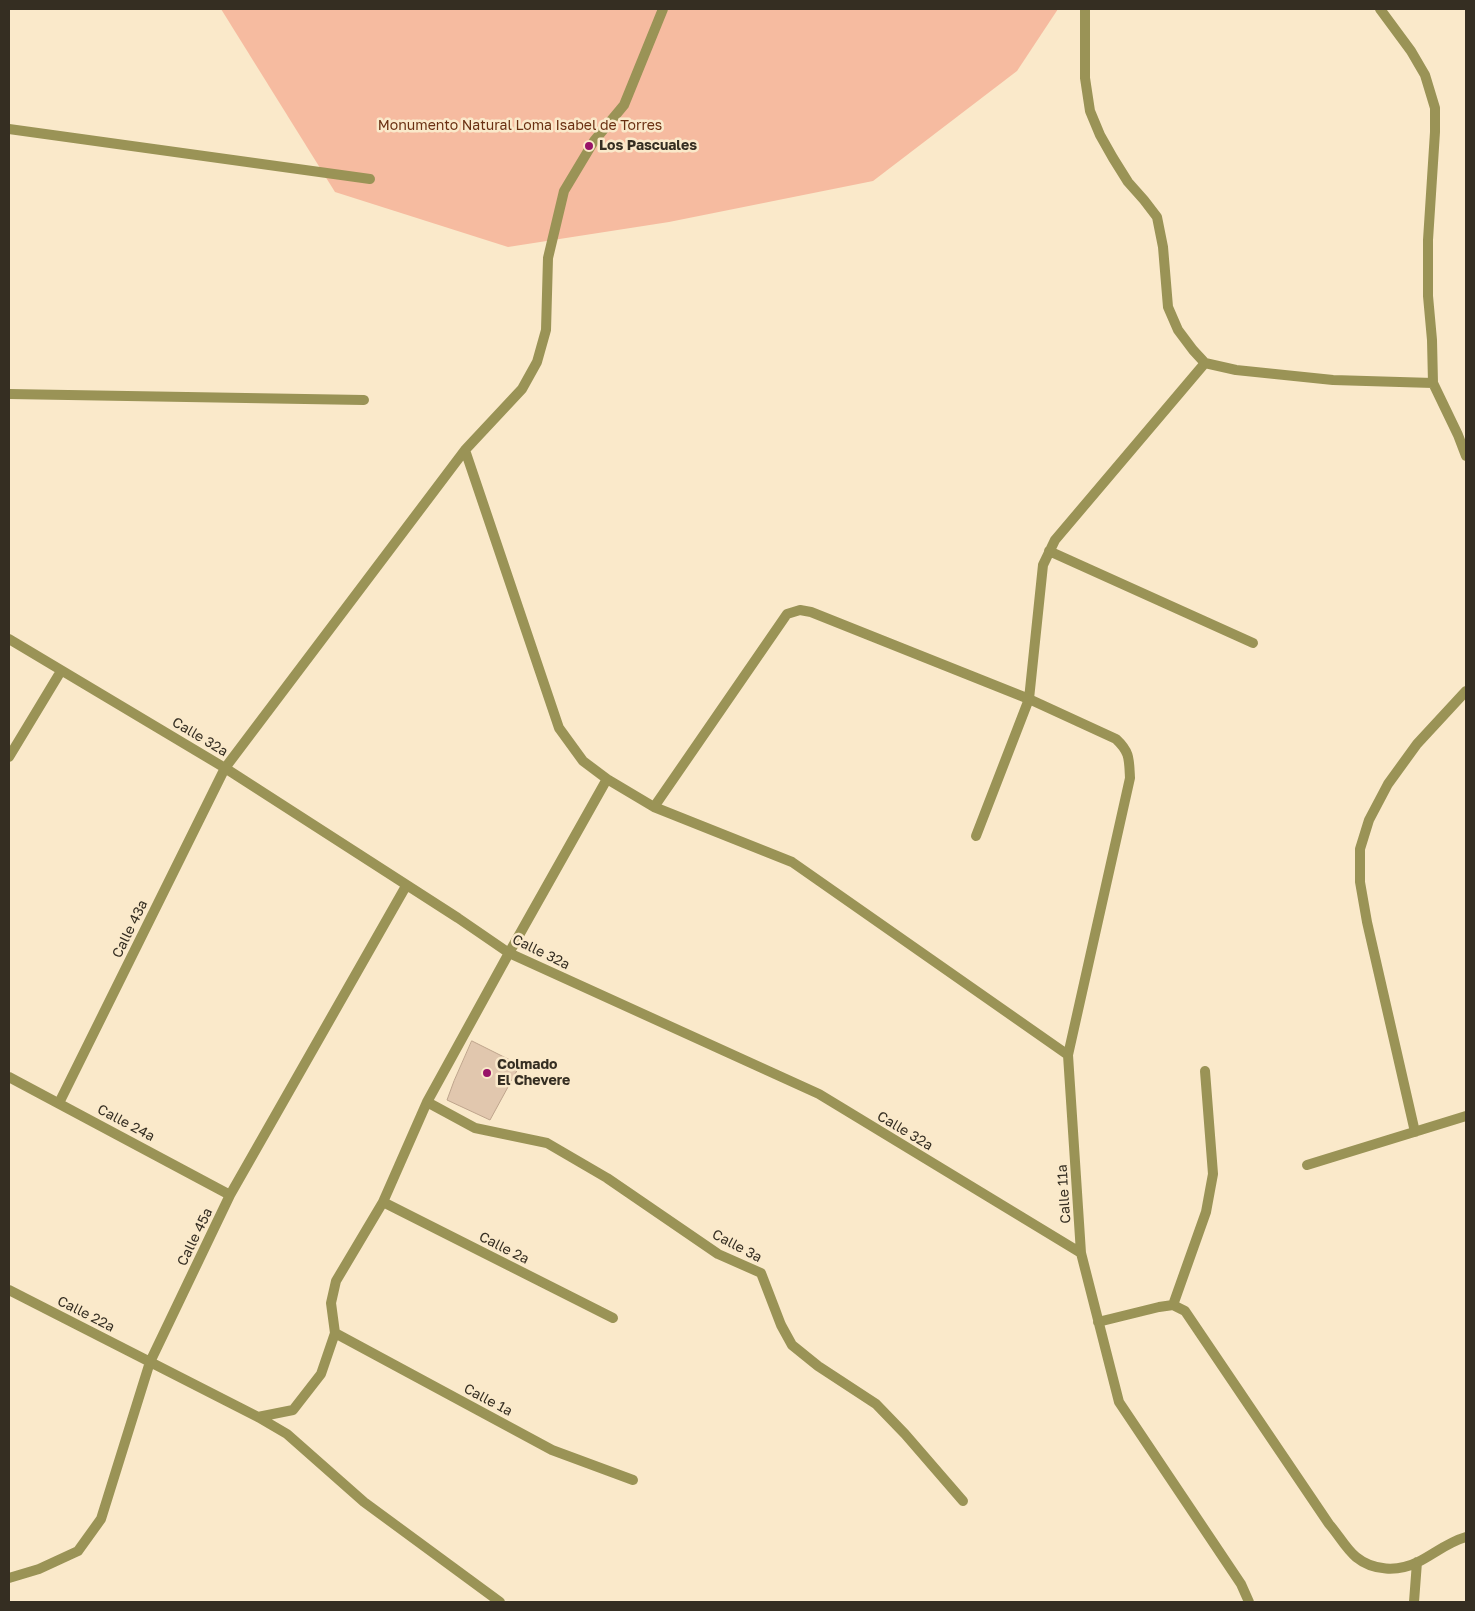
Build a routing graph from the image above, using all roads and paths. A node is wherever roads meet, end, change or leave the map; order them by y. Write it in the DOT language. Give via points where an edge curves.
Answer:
graph roads {
  1 [pos="663,9"];
  2 [pos="1085,9"];
  3 [pos="1380,9"];
  4 [pos="9,129"];
  5 [pos="9,135"];
  6 [pos="370,179"];
  7 [pos="1205,363"];
  8 [pos="1433,383"];
  9 [pos="9,394"];
  10 [pos="364,400"];
  11 [pos="465,450"];
  12 [pos="1466,456"];
  13 [pos="1049,551"];
  14 [pos="9,639"];
  15 [pos="1253,643"];
  16 [pos="61,670"];
  17 [pos="1466,690"];
  18 [pos="1029,699"];
  19 [pos="9,757"];
  20 [pos="224,768"];
  21 [pos="607,779"];
  22 [pos="654,807"];
  23 [pos="976,836"];
  24 [pos="406,886"];
  25 [pos="509,953"];
  26 [pos="1068,1055"];
  27 [pos="1204,1071"];
  28 [pos="9,1077"];
  29 [pos="427,1102"];
  30 [pos="60,1103"];
  31 [pos="1466,1116"];
  32 [pos="1416,1132"];
  33 [pos="1307,1165"];
  34 [pos="230,1195"];
  35 [pos="383,1202"];
  36 [pos="1081,1253"];
  37 [pos="9,1290"];
  38 [pos="1173,1304"];
  39 [pos="613,1318"];
  40 [pos="1098,1322"];
  41 [pos="335,1333"];
  42 [pos="150,1362"];
  43 [pos="258,1417"];
  44 [pos="633,1480"];
  45 [pos="964,1501"];
  46 [pos="1466,1537"];
  47 [pos="1417,1562"];
  48 [pos="9,1578"];
  49 [pos="500,1602"];
  50 [pos="1249,1602"];
  51 [pos="1414,1602"];
  1 -- 11 [label="street, Calle 43ª" via="624,105 594,141 564,191 548,258 546,330 537,362 522,389"];
  2 -- 7 [label="street" via="1085,78 1090,111 1100,135 1128,182 1157,217 1168,307 1178,330"];
  3 -- 8 [label="street" via="1425,75 1435,108 1428,240"];
  4 -- 5 [label="street"];
  4 -- 6 [label="street"];
  7 -- 8 [label="street" via="1236,370 1333,380"];
  7 -- 13 [label="street"];
  8 -- 12 [label="street"];
  9 -- 10 [label="street"];
  11 -- 20 [label="street, Calle 43ª"];
  11 -- 21 [label="street" via="559,728 583,761"];
  13 -- 15 [label="street"];
  13 -- 18 [label="street" via="1043,565"];
  14 -- 16 [label="street, Calle 32ª"];
  16 -- 19 [label="street"];
  16 -- 20 [label="street, Calle 32ª"];
  17 -- 32 [label="street" via="1417,744 1388,784 1369,820 1360,849 1360,882 1366,922"];
  18 -- 22 [label="street" via="800,610 787,614"];
  18 -- 23 [label="street"];
  18 -- 26 [label="street, Calle 11ª" via="1116,739 1125,747 1129,760 1130,778"];
  20 -- 24 [label="street, Calle 32ª"];
  20 -- 30 [label="street, Calle 43ª"];
  21 -- 22 [label="street"];
  21 -- 25 [label="street"];
  22 -- 26 [label="street" via="792,862"];
  24 -- 25 [label="street, Calle 32ª"];
  24 -- 34 [label="street, Calle 45ª"];
  25 -- 29 [label="street"];
  25 -- 36 [label="street, Calle 32ª" via="819,1094"];
  26 -- 36 [label="street, Calle 11ª"];
  27 -- 38 [label="street" via="1213,1174 1206,1212"];
  28 -- 30 [label="street, Calle 24ª"];
  29 -- 35 [label="street"];
  29 -- 45 [label="street, Calle 3ª" via="475,1128 547,1143 607,1178 718,1254 761,1274 780,1325 792,1344 818,1366 876,1404"];
  30 -- 34 [label="street, Calle 24ª"];
  31 -- 32 [label="street"];
  32 -- 33 [label="street"];
  34 -- 42 [label="street, Calle 45ª"];
  35 -- 39 [label="street, Calle 2ª"];
  35 -- 41 [label="street" via="336,1281 331,1303"];
  36 -- 40 [label="street, Calle 11ª"];
  37 -- 42 [label="street, Calle 22ª"];
  38 -- 40 [label="street"];
  38 -- 47 [label="street" via="1185,1311 1329,1524 1355,1556 1373,1567 1398,1569"];
  40 -- 50 [label="street, Calle 11ª" via="1119,1402 1241,1584"];
  41 -- 43 [label="street" via="321,1374 293,1410"];
  41 -- 44 [label="street, Calle 1ª" via="552,1450"];
  42 -- 43 [label="street, Calle 22ª"];
  42 -- 48 [label="street, Calle 45ª" via="101,1519 78,1551 39,1569"];
  43 -- 49 [label="street, Calle 22ª" via="287,1434 364,1502"];
  46 -- 47 [label="street"];
  47 -- 51 [label="street"];
}
